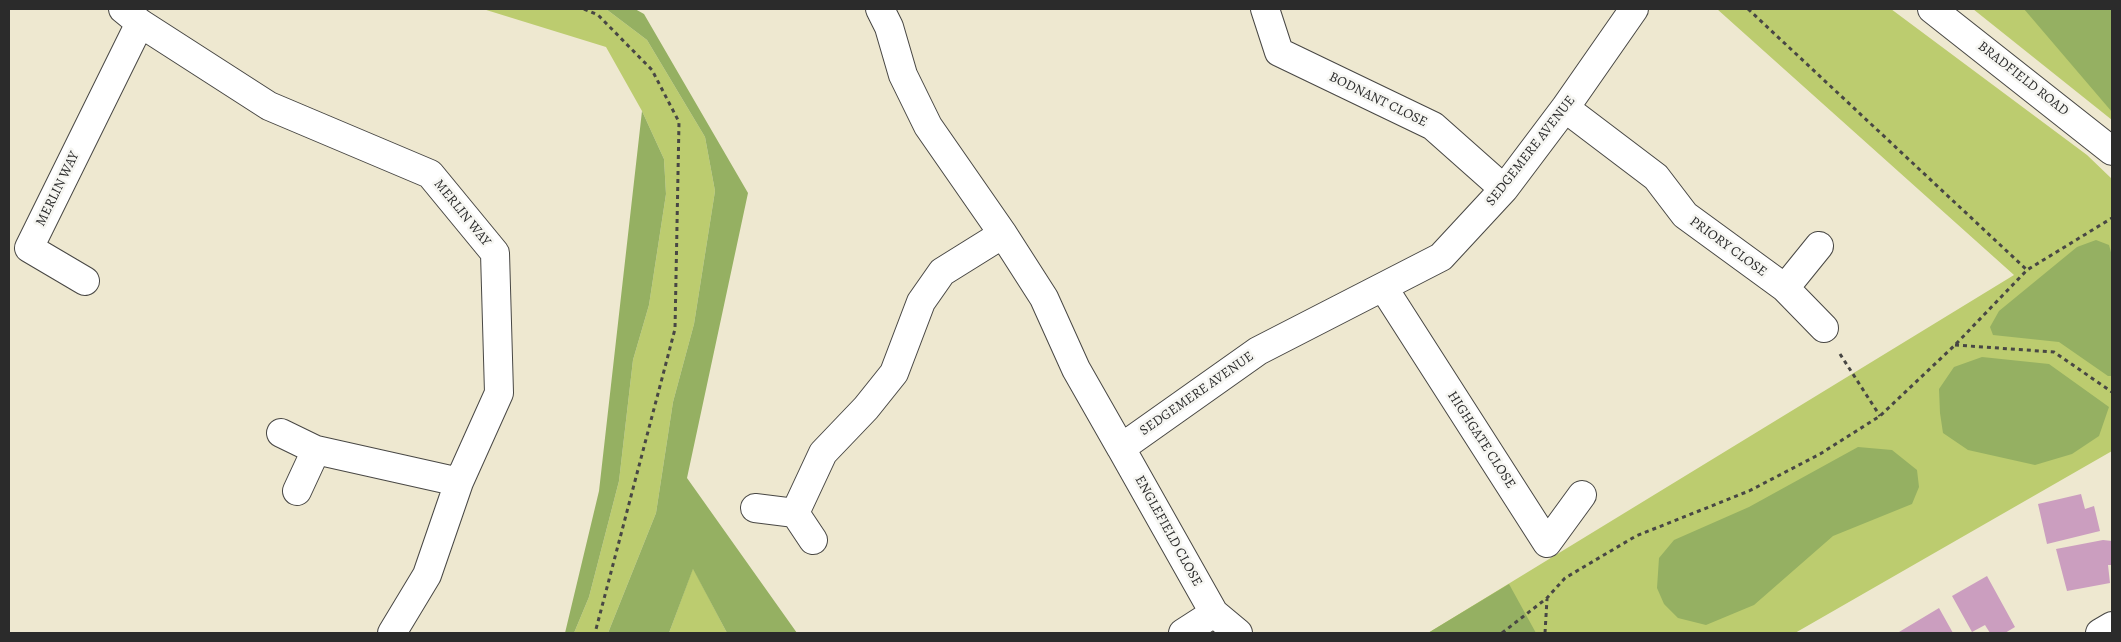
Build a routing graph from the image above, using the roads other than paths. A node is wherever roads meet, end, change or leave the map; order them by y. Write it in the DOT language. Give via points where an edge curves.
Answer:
graph roads {
  1 [pos="880,9"];
  2 [pos="1265,9"];
  3 [pos="1634,9"];
  4 [pos="1932,9"];
  5 [pos="131,16"];
  6 [pos="1565,108"];
  7 [pos="2112,151"];
  8 [pos="1504,190"];
  9 [pos="1003,234"];
  10 [pos="19,244"];
  11 [pos="1819,246"];
  12 [pos="85,281"];
  13 [pos="1383,287"];
  14 [pos="1785,288"];
  15 [pos="1824,328"];
  16 [pos="281,433"];
  17 [pos="1122,448"];
  18 [pos="316,450"];
  19 [pos="459,482"];
  20 [pos="297,491"];
  21 [pos="1582,495"];
  22 [pos="756,508"];
  23 [pos="795,513"];
  24 [pos="812,540"];
  25 [pos="1214,613"];
  26 [pos="2112,626"];
  27 [pos="392,633"];
  28 [pos="1183,633"];
  29 [pos="1238,633"];
  30 [pos="2100,633"];
  1 -- 9 [label="street" via="903,74 928,126"];
  2 -- 8 [label="street, BODNANT CLOSE" via="1279,52 1433,126"];
  3 -- 6 [label="street, SEDGEMERE AVENUE"];
  4 -- 7 [label="street, BRADFIELD ROAD"];
  5 -- 10 [label="street, MERLIN WAY"];
  5 -- 19 [label="street, MERLIN WAY" via="269,106 430,174 495,253 499,393"];
  6 -- 8 [label="street, SEDGEMERE AVENUE"];
  6 -- 14 [label="street, PRIORY CLOSE" via="1656,177 1685,215"];
  8 -- 13 [label="street, SEDGEMERE AVENUE" via="1440,257"];
  9 -- 17 [label="street" via="1044,298 1076,369"];
  9 -- 23 [label="street" via="942,272 921,302 894,373 823,453"];
  10 -- 12 [label="street, MERLIN WAY"];
  11 -- 14 [label="street"];
  13 -- 17 [label="street, SEDGEMERE AVENUE" via="1258,351"];
  13 -- 21 [label="street, HIGHGATE CLOSE" via="1547,543"];
  14 -- 15 [label="street, PRIORY CLOSE"];
  16 -- 18 [label="street"];
  17 -- 25 [label="street, ENGLEFIELD CLOSE"];
  18 -- 19 [label="street"];
  18 -- 20 [label="street"];
  19 -- 27 [label="street, MERLIN WAY" via="427,575"];
  22 -- 23 [label="street"];
  23 -- 24 [label="street"];
  25 -- 28 [label="street"];
  25 -- 29 [label="street, ENGLEFIELD CLOSE"];
  26 -- 30 [label="street"];
}
